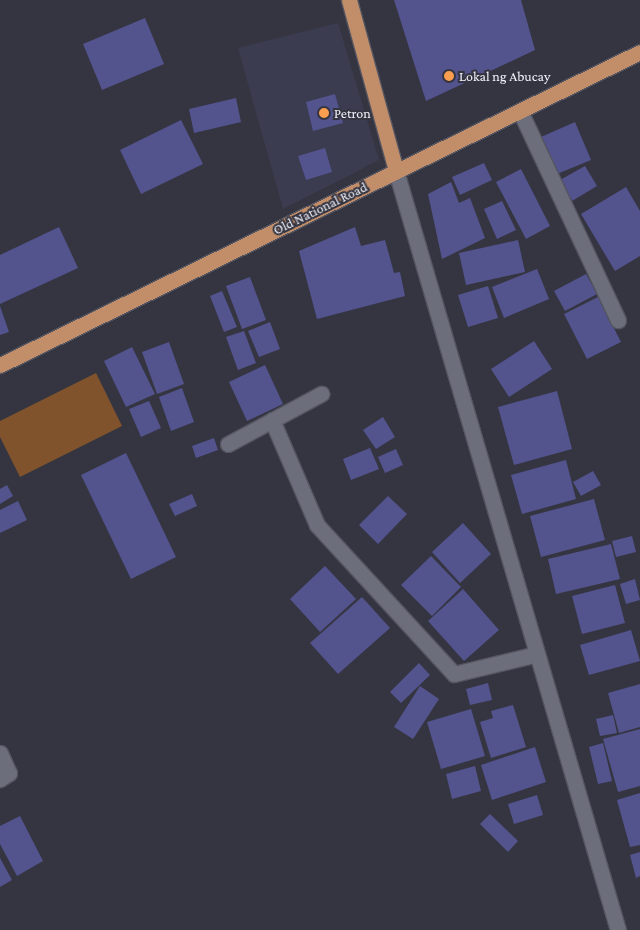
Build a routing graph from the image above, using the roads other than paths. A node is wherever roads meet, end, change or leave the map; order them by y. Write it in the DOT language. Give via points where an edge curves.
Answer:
graph roads {
  1 [pos="349,0"];
  2 [pos="640,52"];
  3 [pos="520,111"];
  4 [pos="396,172"];
  5 [pos="618,320"];
  6 [pos="0,365"];
  7 [pos="321,394"];
  8 [pos="272,420"];
  9 [pos="228,444"];
  10 [pos="537,654"];
  11 [pos="0,753"];
  12 [pos="0,779"];
  13 [pos="618,930"];
  1 -- 4 [label="main road"];
  2 -- 3 [label="main road, Old National Road"];
  3 -- 4 [label="main road, Old National Road"];
  3 -- 5 [label="street"];
  4 -- 6 [label="main road, Old National Road"];
  4 -- 10 [label="street"];
  7 -- 8 [label="street"];
  8 -- 9 [label="street"];
  8 -- 10 [label="street" via="317,525 454,674"];
  10 -- 13 [label="street"];
  11 -- 12 [label="street" via="9,773"];
}
